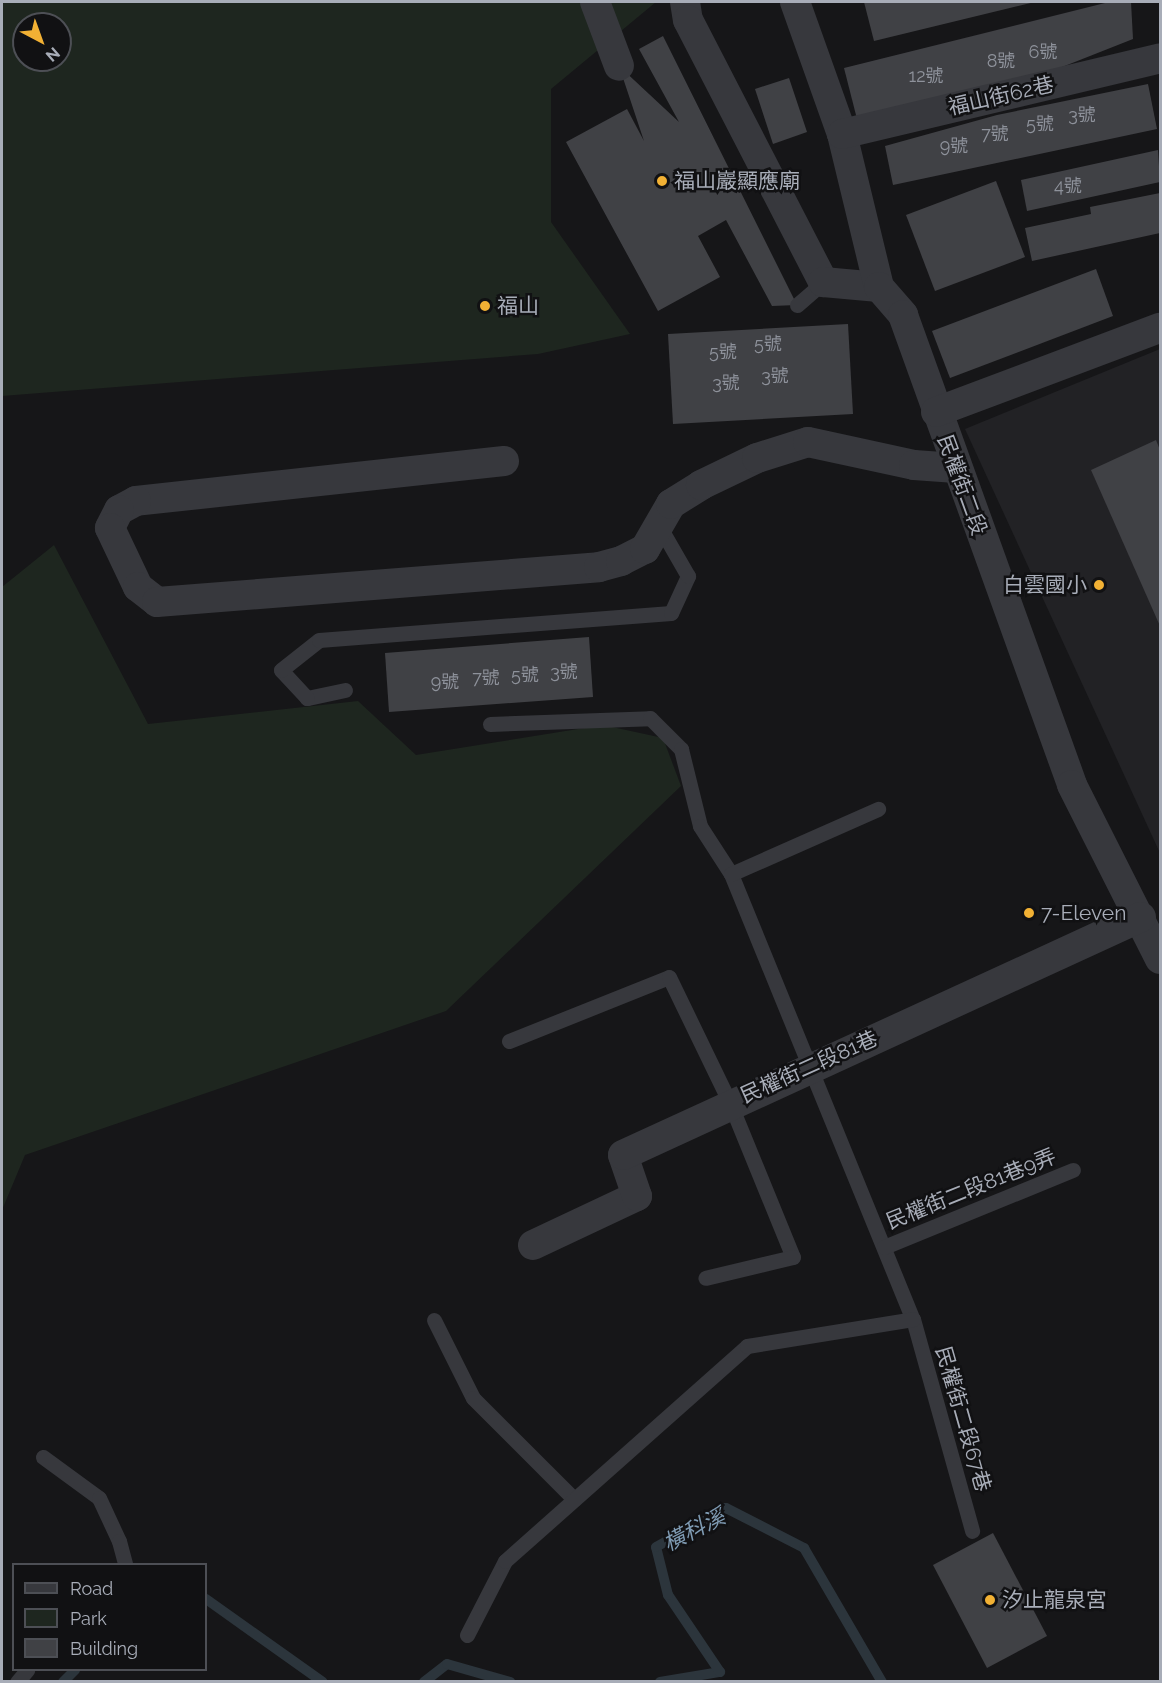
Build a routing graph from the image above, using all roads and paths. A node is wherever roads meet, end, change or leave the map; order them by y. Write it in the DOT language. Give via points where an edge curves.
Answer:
graph roads {
  1 [pos="595,2"];
  2 [pos="685,2"];
  3 [pos="795,2"];
  4 [pos="1161,58"];
  5 [pos="619,66"];
  6 [pos="842,134"];
  7 [pos="823,282"];
  8 [pos="879,287"];
  9 [pos="797,305"];
  10 [pos="1161,328"];
  11 [pos="936,412"];
  12 [pos="504,461"];
  13 [pos="956,468"];
  14 [pos="657,522"];
  15 [pos="345,690"];
  16 [pos="490,724"];
  17 [pos="878,809"];
  18 [pos="731,874"];
  19 [pos="1141,917"];
  20 [pos="1161,959"];
  21 [pos="509,1041"];
  22 [pos="812,1066"];
  23 [pos="730,1103"];
  24 [pos="1073,1170"];
  25 [pos="533,1245"];
  26 [pos="884,1247"];
  27 [pos="705,1278"];
  28 [pos="913,1318"];
  29 [pos="434,1320"];
  30 [pos="43,1457"];
  31 [pos="574,1499"];
  32 [pos="972,1532"];
  33 [pos="125,1563"];
  34 [pos="467,1635"];
  1 -- 5 [label="street"];
  2 -- 7 [label="street" via="688,20"];
  3 -- 6 [label="street, 民權街二段"];
  4 -- 6 [label="street, 福山街62巷"];
  6 -- 8 [label="street, 民權街二段"];
  7 -- 8 [label="street"];
  7 -- 9 [label="lane"];
  8 -- 11 [label="street, 民權街二段" via="903,315"];
  10 -- 11 [label="street"];
  11 -- 13 [label="street, 民權街二段"];
  12 -- 14 [label="street" via="136,501 119,510 110,528 138,588 157,602 599,567 645,549"];
  13 -- 14 [label="street" via="914,465 808,442 757,458 701,485 671,504"];
  13 -- 19 [label="street, 民權街二段" via="1072,785"];
  14 -- 15 [label="lane" via="688,576 671,613 319,640 281,670 307,698"];
  16 -- 18 [label="lane, 民權街二段81巷9弄" via="650,718 681,749 700,826"];
  17 -- 18 [label="lane"];
  18 -- 22 [label="lane, 民權街二段81巷9弄"];
  19 -- 20 [label="street, 民權街二段"];
  19 -- 22 [label="street, 民權街二段81巷"];
  21 -- 23 [label="lane" via="669,977"];
  22 -- 23 [label="street, 民權街二段81巷"];
  22 -- 26 [label="lane, 民權街二段81巷9弄"];
  23 -- 25 [label="street, 民權街二段81巷" via="623,1155 637,1196"];
  23 -- 27 [label="lane" via="793,1257"];
  24 -- 26 [label="lane, 民權街二段81巷9弄"];
  26 -- 28 [label="lane, 民權街二段81巷9弄"];
  28 -- 31 [label="lane" via="747,1346"];
  28 -- 32 [label="lane, 民權街二段67巷"];
  29 -- 31 [label="lane" via="473,1398"];
  30 -- 33 [label="lane" via="99,1498"];
  31 -- 34 [label="lane" via="504,1561"];
}
